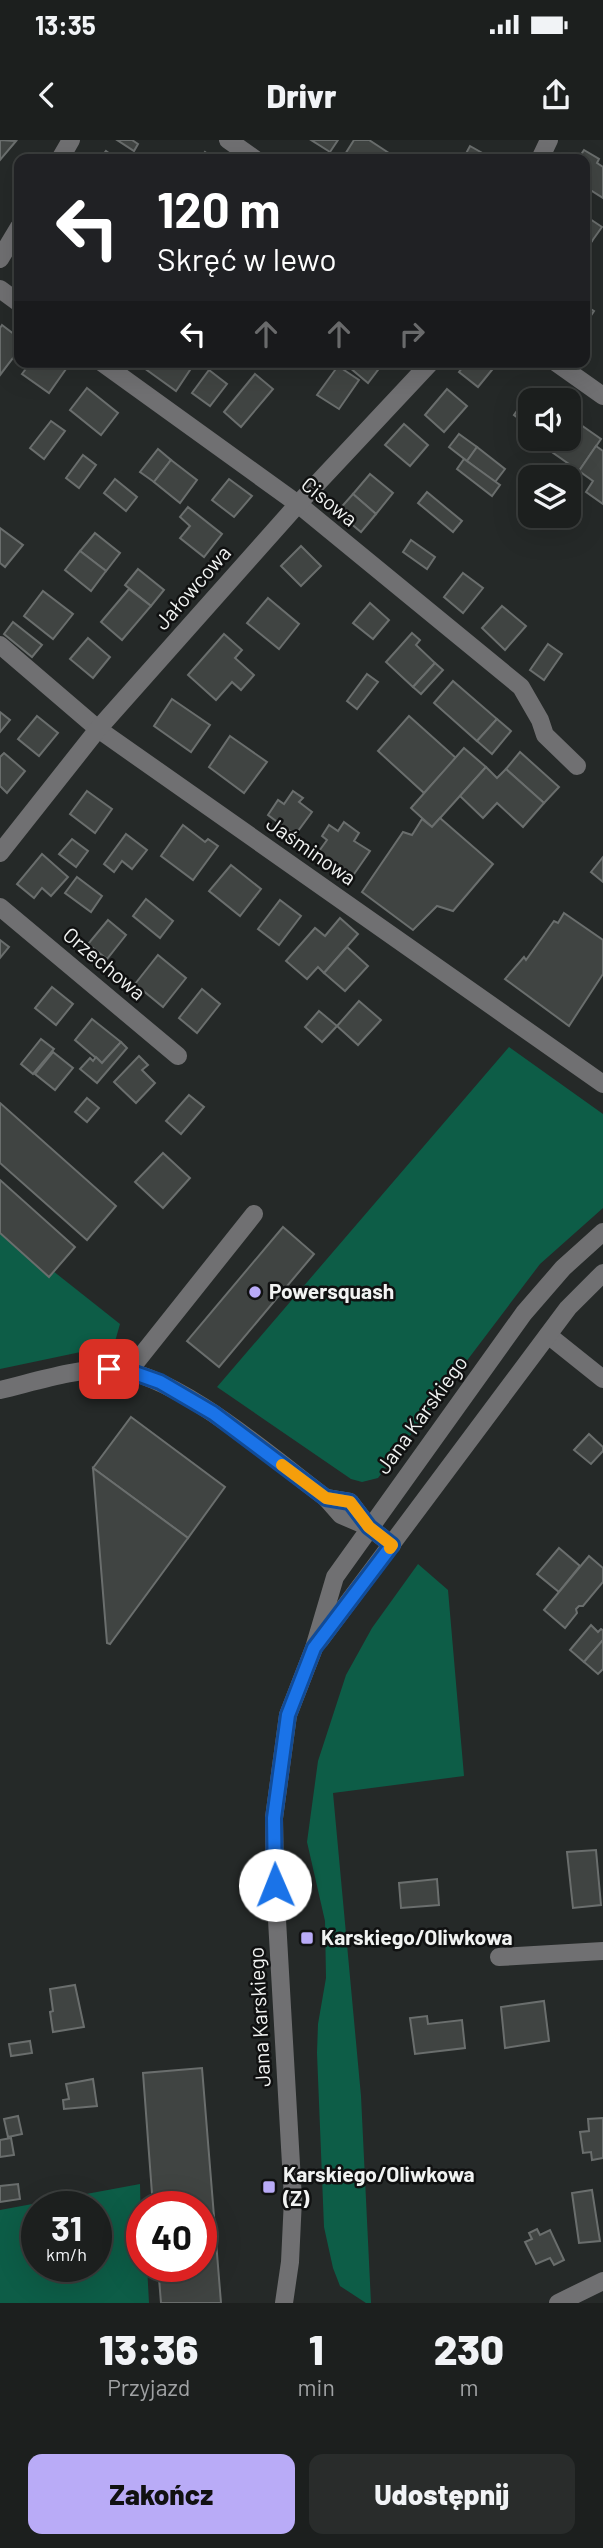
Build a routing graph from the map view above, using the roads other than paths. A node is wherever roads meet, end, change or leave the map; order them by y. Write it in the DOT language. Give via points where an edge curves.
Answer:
graph roads {
  1 [pos="228,140"];
  2 [pos="249,154"];
  3 [pos="14,235"];
  4 [pos="0,259"];
  5 [pos="109,368"];
  6 [pos="425,368"];
  7 [pos="563,368"];
  8 [pos="603,396"];
  9 [pos="298,504"];
  10 [pos="0,645"];
  11 [pos="98,729"];
  12 [pos="577,766"];
  13 [pos="0,853"];
  14 [pos="0,907"];
  15 [pos="178,1056"];
  16 [pos="603,1084"];
  17 [pos="254,1214"];
  18 [pos="603,1232"];
  19 [pos="603,1273"];
  20 [pos="548,1335"];
  21 [pos="129,1371"];
  22 [pos="603,1378"];
  23 [pos="0,1390"];
  24 [pos="369,1527"];
  25 [pos="392,1545"];
  26 [pos="314,1648"];
  27 [pos="603,1951"];
  28 [pos="499,1957"];
  29 [pos="603,2281"];
  30 [pos="284,2303"];
  31 [pos="558,2303"];
  1 -- 2 [label="street"];
  3 -- 4 [label="street"];
  5 -- 9 [label="street, Cisowa"];
  6 -- 9 [label="street, Jałowcowa"];
  7 -- 8 [label="street"];
  9 -- 11 [label="street, Jałowcowa"];
  9 -- 12 [label="street, Cisowa" via="521,687 545,735"];
  10 -- 11 [label="street, Jaśminowa"];
  11 -- 13 [label="street, Jałowcowa"];
  11 -- 16 [label="street, Jaśminowa"];
  14 -- 15 [label="street, Orzechowa"];
  17 -- 21 [label="street"];
  18 -- 24 [label="street, Jana Karskiego" via="524,1313"];
  19 -- 20 [label="street, Jana Karskiego"];
  20 -- 22 [label="street"];
  20 -- 25 [label="street, Jana Karskiego"];
  21 -- 23 [label="street" via="87,1371"];
  21 -- 24 [label="street" via="160,1382 213,1413 326,1498 341,1515"];
  24 -- 25 [label="street"];
  24 -- 26 [label="street, Jana Karskiego" via="335,1577"];
  25 -- 26 [label="street, Jana Karskiego"];
  26 -- 30 [label="street, Jana Karskiego" via="288,1715 274,1818 293,2199"];
  27 -- 28 [label="street"];
  29 -- 31 [label="street"];
}
